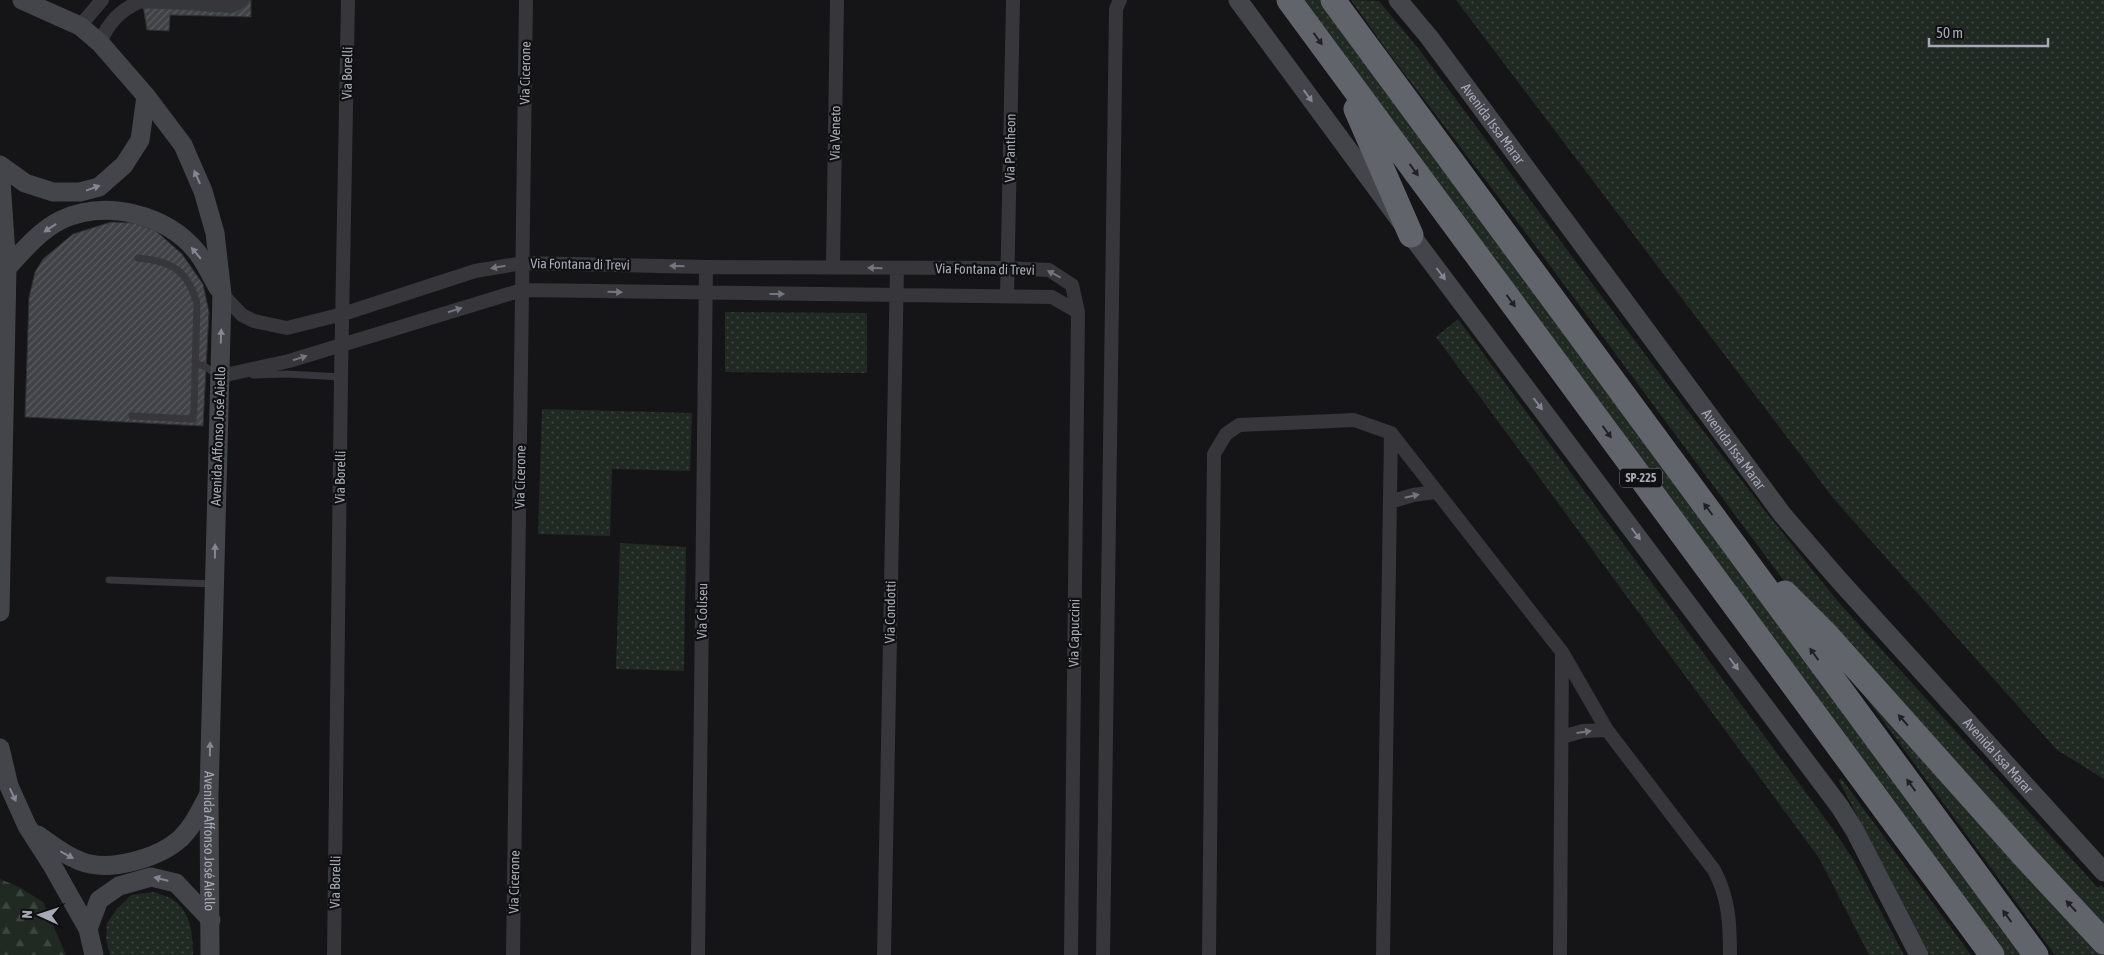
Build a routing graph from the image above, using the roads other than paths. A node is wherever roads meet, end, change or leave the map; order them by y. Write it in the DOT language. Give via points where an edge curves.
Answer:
graph roads {
  1 [pos="22,0"];
  2 [pos="102,0"];
  3 [pos="140,0"];
  4 [pos="242,0"];
  5 [pos="348,0"];
  6 [pos="526,0"];
  7 [pos="837,0"];
  8 [pos="1013,0"];
  9 [pos="1120,0"];
  10 [pos="1238,0"];
  11 [pos="1289,0"];
  12 [pos="1333,0"];
  13 [pos="1398,0"];
  14 [pos="80,26"];
  15 [pos="100,43"];
  16 [pos="1338,67"];
  17 [pos="146,96"];
  18 [pos="0,166"];
  19 [pos="1412,235"];
  20 [pos="138,258"];
  21 [pos="523,263"];
  22 [pos="706,266"];
  23 [pos="833,266"];
  24 [pos="7,268"];
  25 [pos="897,268"];
  26 [pos="1008,268"];
  27 [pos="522,290"];
  28 [pos="222,294"];
  29 [pos="706,294"];
  30 [pos="896,294"];
  31 [pos="1007,296"];
  32 [pos="1078,312"];
  33 [pos="343,314"];
  34 [pos="342,344"];
  35 [pos="195,363"];
  36 [pos="341,377"];
  37 [pos="219,380"];
  38 [pos="132,416"];
  39 [pos="1391,434"];
  40 [pos="1435,492"];
  41 [pos="1390,502"];
  42 [pos="1726,533"];
  43 [pos="109,580"];
  44 [pos="214,584"];
  45 [pos="0,612"];
  46 [pos="1562,652"];
  47 [pos="1607,730"];
  48 [pos="1562,737"];
  49 [pos="0,748"];
  50 [pos="209,794"];
  51 [pos="27,826"];
  52 [pos="2104,872"];
  53 [pos="211,920"];
  54 [pos="88,929"];
  55 [pos="2104,942"];
  56 [pos="94,955"];
  57 [pos="210,955"];
  58 [pos="334,955"];
  59 [pos="513,955"];
  60 [pos="698,955"];
  61 [pos="884,955"];
  62 [pos="1071,955"];
  63 [pos="1103,955"];
  64 [pos="1209,955"];
  65 [pos="1384,955"];
  66 [pos="1560,955"];
  67 [pos="1730,955"];
  68 [pos="1919,955"];
  69 [pos="1992,955"];
  70 [pos="2036,955"];
  1 -- 14 [label="street, Avenida Affonso José Aiello"];
  2 -- 14 [label="street"];
  3 -- 4 [label="street" via="232,6"];
  3 -- 15 [label="street" via="106,28"];
  5 -- 33 [label="street, Via Borelli"];
  6 -- 21 [label="street, Via Cicerone"];
  7 -- 23 [label="street, Via Veneto"];
  8 -- 26 [label="street, Via Pantheon"];
  9 -- 63 [label="street" via="1116,9"];
  10 -- 19 [label="street, one-way"];
  11 -- 16 [label="highway, SP-225, one-way"];
  42 -- 12 [label="highway, SP-225, one-way"];
  13 -- 52 [label="street, Avenida Issa Marar" via="1429,37 1782,514"];
  14 -- 15 [label="street, Avenida Affonso José Aiello"];
  15 -- 17 [label="street, Avenida Affonso José Aiello"];
  16 -- 19 [label="highway"];
  16 -- 69 [label="highway, SP-225, one-way"];
  18 -- 17 [label="street, one-way" via="25,183 53,192 80,192 99,186 124,165 140,140"];
  28 -- 17 [label="street, Avenida Affonso José Aiello, one-way" via="215,233 203,191 183,145"];
  18 -- 24 [label="street"];
  19 -- 68 [label="street, one-way" via="1840,807"];
  20 -- 35 [label="lane" via="157,259 175,266 195,295"];
  22 -- 21 [label="street, Via Fontana di Trevi, one-way"];
  21 -- 27 [label="street, Via Cicerone"];
  21 -- 33 [label="street, Via Fontana di Trevi, one-way" via="474,271"];
  22 -- 23 [label="street, Via Fontana di Trevi"];
  22 -- 29 [label="street, Via Coliseu"];
  25 -- 23 [label="street, Via Fontana di Trevi, one-way"];
  28 -- 24 [label="street, one-way" via="197,252 167,226 133,212 94,211 62,220 34,238"];
  24 -- 45 [label="street"];
  25 -- 26 [label="street, Via Fontana di Trevi"];
  25 -- 30 [label="street, Via Condotti"];
  26 -- 31 [label="street, Via Pantheon"];
  32 -- 26 [label="street, Via Fontana di Trevi, one-way" via="1072,285 1049,270"];
  27 -- 29 [label="street, Via Fontana di Trevi, one-way"];
  34 -- 27 [label="street, Via Fontana di Trevi, one-way"];
  27 -- 59 [label="street, Via Cicerone"];
  28 -- 33 [label="street, Via Fontana di Trevi" via="242,315 287,328"];
  37 -- 28 [label="street, Avenida Affonso José Aiello, one-way"];
  29 -- 30 [label="street, Via Fontana di Trevi, one-way"];
  29 -- 60 [label="street, Via Coliseu"];
  30 -- 31 [label="street, Via Fontana di Trevi"];
  30 -- 61 [label="street, Via Condotti"];
  31 -- 32 [label="street, Via Fontana di Trevi" via="1052,297"];
  32 -- 62 [label="street, Via Capuccini"];
  33 -- 34 [label="street, Via Borelli"];
  34 -- 36 [label="street, Via Borelli"];
  37 -- 34 [label="street, Via Fontana di Trevi, one-way" via="230,374 289,361"];
  35 -- 37 [label="lane" via="206,367"];
  35 -- 38 [label="lane" via="193,419"];
  36 -- 37 [label="lane" via="254,374"];
  36 -- 58 [label="street, Via Borelli"];
  44 -- 37 [label="street, Avenida Affonso José Aiello, one-way"];
  39 -- 40 [label="street"];
  39 -- 41 [label="street"];
  39 -- 64 [label="street" via="1354,420 1239,425 1226,434 1214,454"];
  41 -- 40 [label="street, one-way"];
  40 -- 46 [label="street"];
  41 -- 65 [label="street"];
  55 -- 42 [label="highway, one-way" via="1826,634"];
  70 -- 42 [label="highway, SP-225, one-way"];
  43 -- 44 [label="lane"];
  50 -- 44 [label="street, Avenida Affonso José Aiello, one-way"];
  46 -- 47 [label="street"];
  46 -- 48 [label="street"];
  48 -- 47 [label="street, one-way" via="1584,731"];
  47 -- 67 [label="street" via="1714,870 1728,909"];
  48 -- 66 [label="street"];
  49 -- 51 [label="street, one-way" via="9,786"];
  51 -- 50 [label="street, one-way" via="63,853 82,862 108,866 144,860 179,839 193,823"];
  50 -- 53 [label="street, Avenida Affonso José Aiello"];
  51 -- 54 [label="street"];
  53 -- 54 [label="street, one-way" via="176,883 151,877 119,886 99,900"];
  53 -- 57 [label="street, Avenida Affonso José Aiello"];
  54 -- 56 [label="street"];
}
